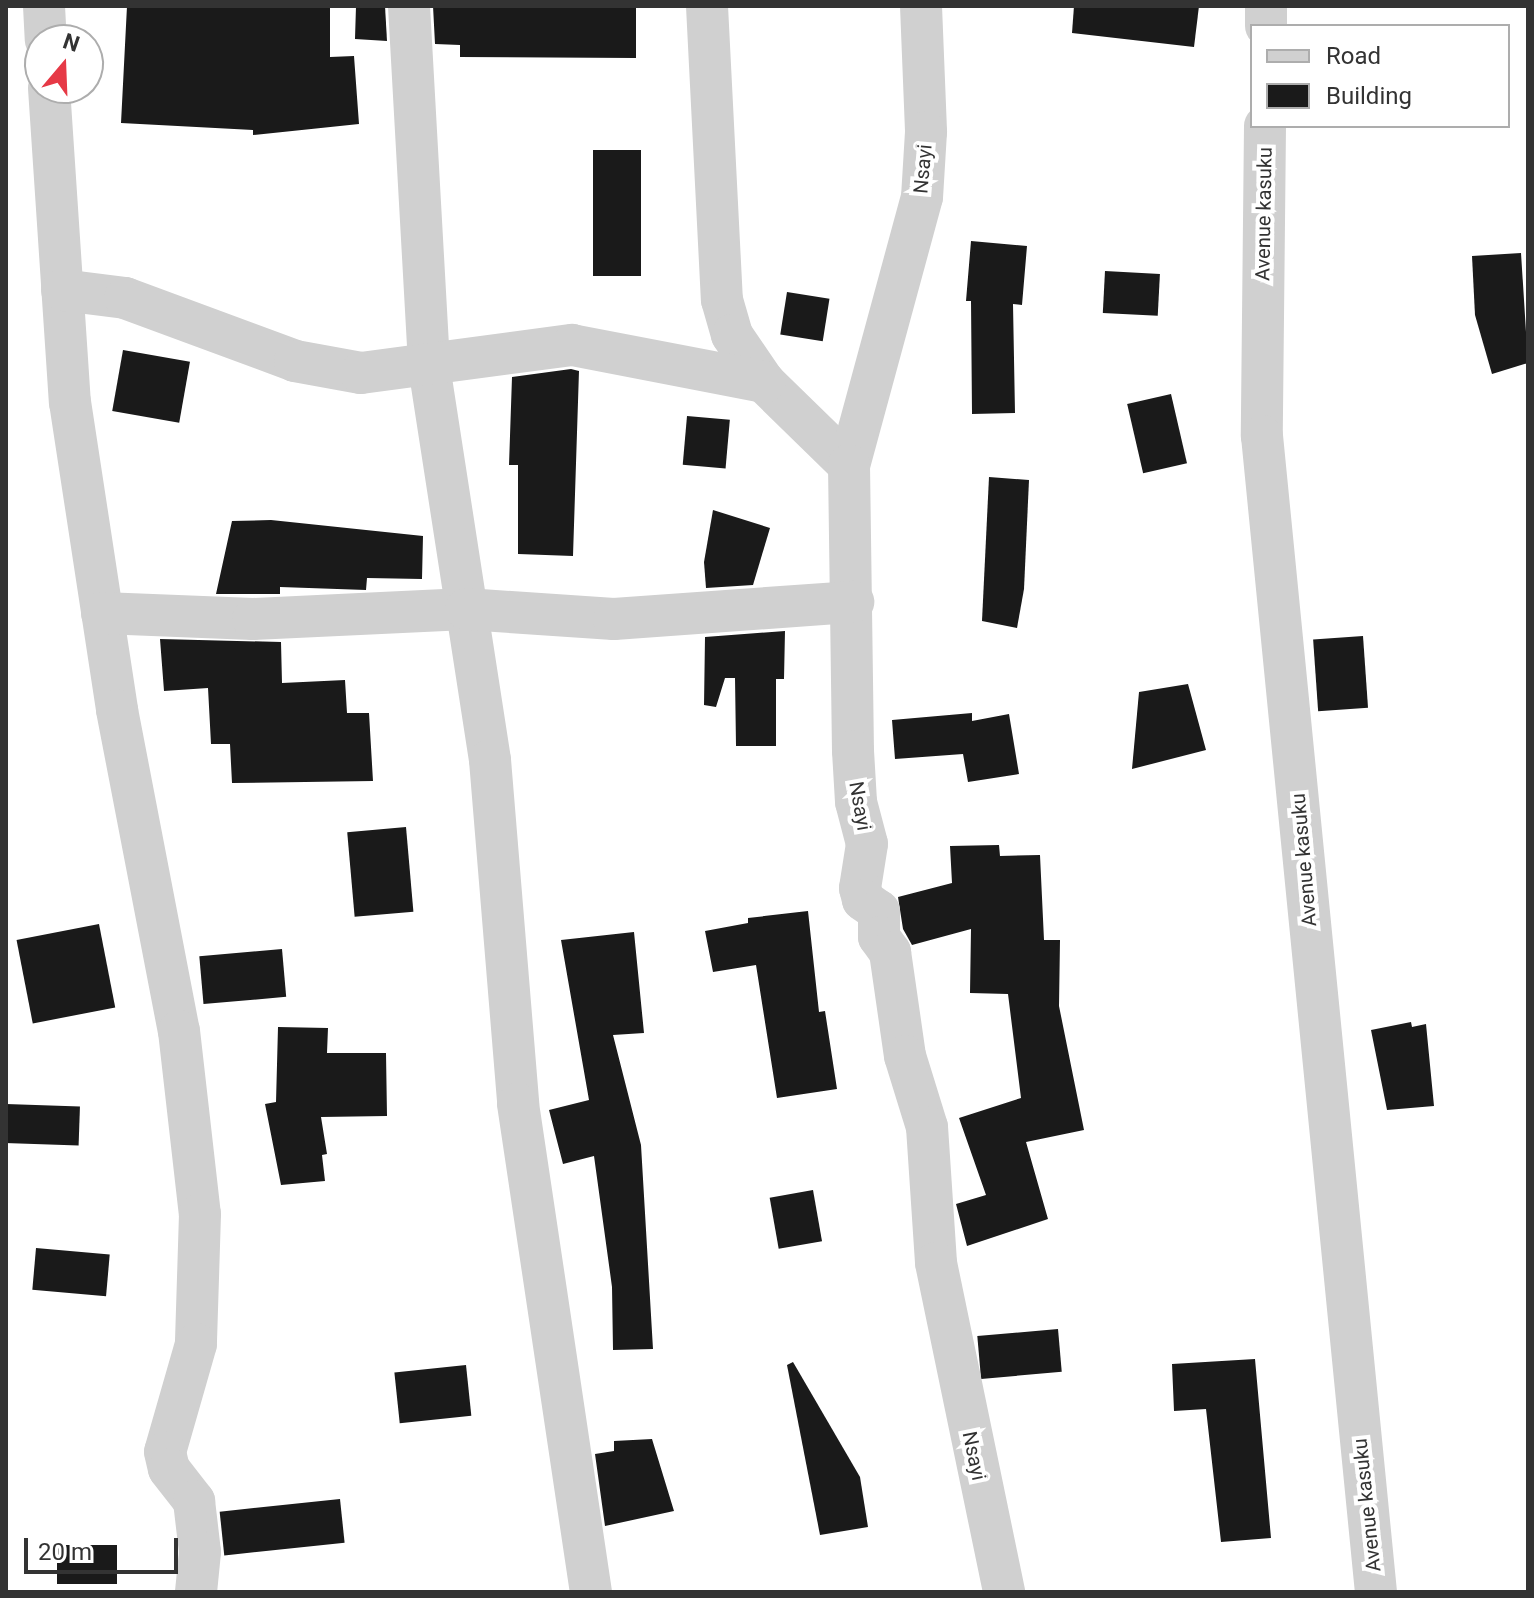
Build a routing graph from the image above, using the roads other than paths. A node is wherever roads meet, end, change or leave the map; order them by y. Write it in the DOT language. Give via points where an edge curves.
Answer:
graph roads {
  1 [pos="409,6"];
  2 [pos="707,6"];
  3 [pos="921,6"];
  4 [pos="50,104"];
  5 [pos="1265,128"];
  6 [pos="62,290"];
  7 [pos="429,366"];
  8 [pos="764,382"];
  9 [pos="849,465"];
  10 [pos="853,602"];
  11 [pos="466,609"];
  12 [pos="102,613"];
  13 [pos="196,1592"];
  14 [pos="591,1592"];
  15 [pos="1004,1592"];
  16 [pos="1376,1592"];
  1 -- 7 [label="street"];
  2 -- 8 [label="street" via="722,300 732,335"];
  3 -- 9 [label="street, Nsayi" via="926,132 922,197"];
  4 -- 6 [label="street"];
  5 -- 16 [label="street, Avenue kasuku" via="1262,436"];
  6 -- 7 [label="street" via="125,298 171,311 295,361 361,373"];
  6 -- 12 [label="street" via="70,402"];
  7 -- 8 [label="street" via="572,345"];
  7 -- 11 [label="street"];
  8 -- 9 [label="street"];
  9 -- 10 [label="street, Nsayi"];
  10 -- 11 [label="street" via="614,619"];
  10 -- 15 [label="street, Nsayi" via="853,751 856,802 867,844 860,888 863,900 879,911 879,937 890,952 905,1056 927,1127 936,1263"];
  11 -- 12 [label="street" via="253,619"];
  11 -- 14 [label="street" via="490,760 518,1104"];
  12 -- 13 [label="street" via="179,1031 200,1214 194,1355 168,1428 165,1452 169,1469 194,1501 200,1552"];
}
